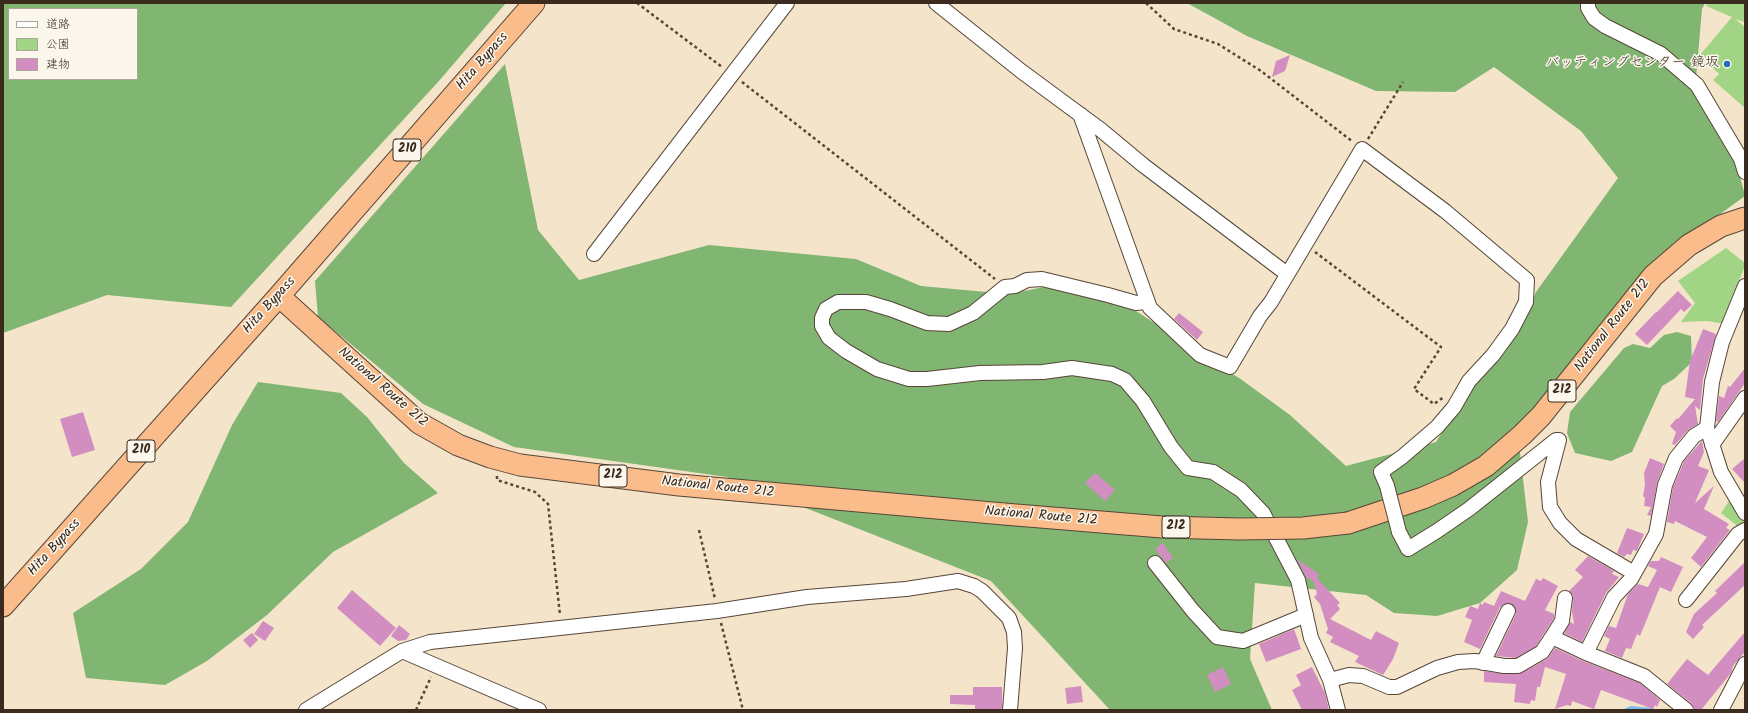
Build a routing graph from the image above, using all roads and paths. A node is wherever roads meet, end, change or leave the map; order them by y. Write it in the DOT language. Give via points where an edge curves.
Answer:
graph roads {
  1 [pos="534,3"];
  2 [pos="637,3"];
  3 [pos="787,3"];
  4 [pos="936,3"];
  5 [pos="1146,3"];
  6 [pos="1588,3"];
  7 [pos="733,74"];
  8 [pos="1403,82"];
  9 [pos="1080,114"];
  10 [pos="1362,149"];
  11 [pos="1742,152"];
  12 [pos="1745,172"];
  13 [pos="1745,218"];
  14 [pos="1305,244"];
  15 [pos="594,254"];
  16 [pos="1287,274"];
  17 [pos="1745,286"];
  18 [pos="1005,287"];
  19 [pos="279,296"];
  20 [pos="1146,302"];
  21 [pos="1446,396"];
  22 [pos="1745,398"];
  23 [pos="1707,428"];
  24 [pos="1712,445"];
  25 [pos="497,473"];
  26 [pos="1745,513"];
  27 [pos="1745,530"];
  28 [pos="1155,564"];
  29 [pos="1634,573"];
  30 [pos="1565,598"];
  31 [pos="1686,600"];
  32 [pos="3,606"];
  33 [pos="1508,611"];
  34 [pos="1306,615"];
  35 [pos="561,628"];
  36 [pos="1552,637"];
  37 [pos="402,650"];
  38 [pos="1586,653"];
  39 [pos="1483,663"];
  40 [pos="1745,664"];
  41 [pos="436,665"];
  42 [pos="1330,680"];
  43 [pos="306,710"];
  44 [pos="416,710"];
  45 [pos="539,710"];
  46 [pos="1010,710"];
  47 [pos="1338,710"];
  48 [pos="1686,710"];
  49 [pos="1721,710"];
  1 -- 19 [label="highway, Hita Bypass / 210"];
  2 -- 7 [label="path"];
  3 -- 7 [label="street"];
  4 -- 9 [label="street"];
  5 -- 10 [label="path" via="1174,29 1218,44 1261,71"];
  6 -- 11 [label="street" via="1594,18 1661,54 1697,85"];
  7 -- 15 [label="street"];
  7 -- 18 [label="path"];
  8 -- 10 [label="path"];
  9 -- 16 [label="street"];
  9 -- 20 [label="street"];
  10 -- 14 [label="street"];
  10 -- 29 [label="street, bridge" via="1445,211 1527,280 1526,302 1512,329 1493,355 1468,381 1454,407 1437,427 1381,472 1399,532 1408,549 1463,513 1559,440 1548,482 1550,507 1560,523 1576,538"];
  11 -- 12 [label="street"];
  13 -- 19 [label="highway, National Route 212 / 212, bridge" via="1721,226 1689,245 1653,276 1541,416 1522,436 1486,466 1424,498 1348,523 1303,528 1162,527 679,485 520,464 490,457 458,445 419,423"];
  14 -- 16 [label="street"];
  14 -- 21 [label="path" via="1441,347 1414,389 1434,404"];
  16 -- 20 [label="street" via="1230,367 1200,355"];
  17 -- 23 [label="street" via="1722,342 1712,382"];
  18 -- 20 [label="street" via="1015,286 1027,280 1042,279 1136,303"];
  18 -- 34 [label="street" via="973,313 949,324 927,323 866,302 838,302 826,309 822,326 829,338 846,351 877,369 909,379 980,373 1043,372 1072,368 1112,374 1125,380 1143,401 1171,447 1188,468 1213,472 1241,490 1263,513 1298,580"];
  19 -- 32 [label="highway, Hita Bypass / 210"];
  22 -- 24 [label="street"];
  23 -- 24 [label="street"];
  23 -- 29 [label="street" via="1694,436 1676,458 1665,485 1656,534"];
  24 -- 26 [label="street" via="1721,472"];
  25 -- 35 [label="path" via="497,480 535,492 548,504"];
  27 -- 31 [label="street" via="1738,534"];
  28 -- 34 [label="street" via="1217,637 1243,641"];
  29 -- 38 [label="street" via="1614,597"];
  30 -- 36 [label="street" via="1562,622"];
  33 -- 39 [label="street"];
  34 -- 42 [label="street" via="1311,638"];
  35 -- 37 [label="street" via="430,642"];
  35 -- 46 [label="street" via="717,611 807,597 958,582 982,591 1009,618 1014,632 1015,648"];
  36 -- 38 [label="street"];
  36 -- 39 [label="street" via="1542,652 1518,666"];
  37 -- 41 [label="street"];
  37 -- 43 [label="street"];
  38 -- 48 [label="street" via="1644,676"];
  39 -- 42 [label="street" via="1458,662 1437,668 1397,687 1389,687 1363,676 1349,675"];
  40 -- 49 [label="street"];
  41 -- 44 [label="path"];
  41 -- 45 [label="street"];
  42 -- 47 [label="street"];
}
